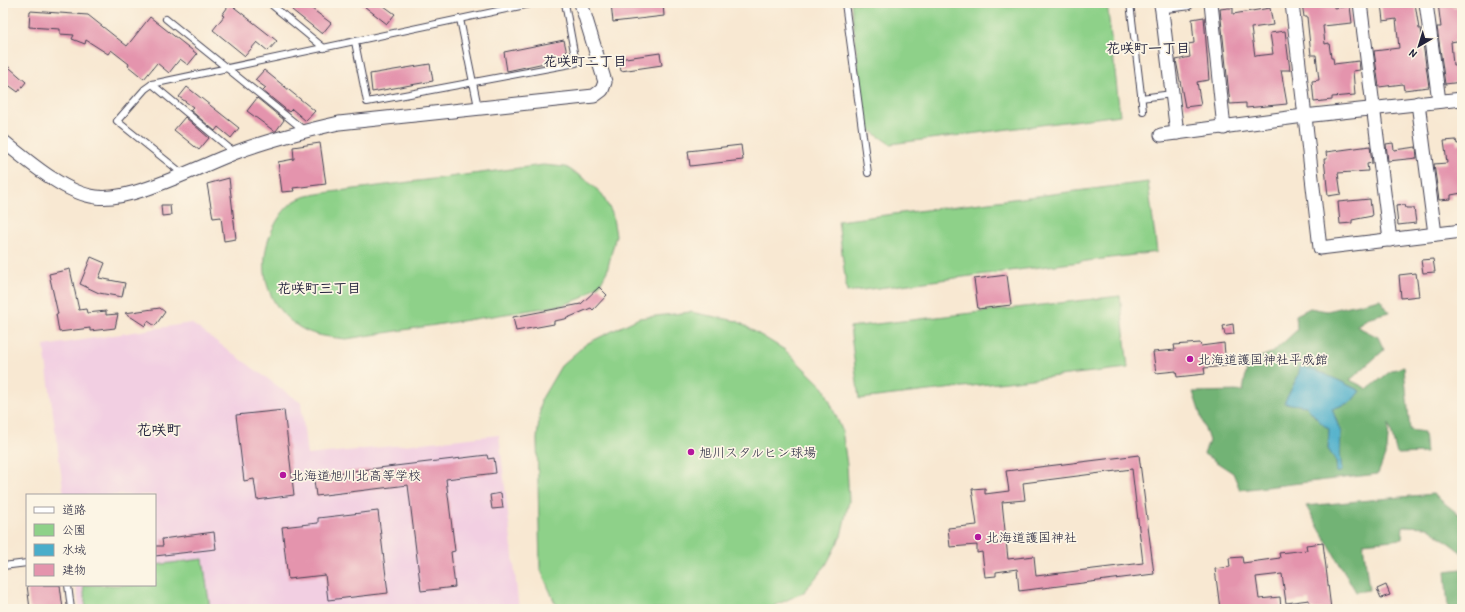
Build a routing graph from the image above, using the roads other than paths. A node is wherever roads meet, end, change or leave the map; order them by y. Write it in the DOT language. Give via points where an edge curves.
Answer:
graph roads {
  1 [pos="535,3"];
  2 [pos="565,3"];
  3 [pos="581,3"];
  4 [pos="845,3"];
  5 [pos="1130,3"];
  6 [pos="1187,3"];
  7 [pos="1211,3"];
  8 [pos="1292,3"];
  9 [pos="1360,3"];
  10 [pos="1426,3"];
  11 [pos="1161,4"];
  12 [pos="274,6"];
  13 [pos="166,19"];
  14 [pos="460,19"];
  15 [pos="355,42"];
  16 [pos="324,48"];
  17 [pos="228,69"];
  18 [pos="473,81"];
  19 [pos="152,84"];
  20 [pos="1172,94"];
  21 [pos="1141,98"];
  22 [pos="1462,99"];
  23 [pos="1439,101"];
  24 [pos="1418,103"];
  25 [pos="478,107"];
  26 [pos="1373,109"];
  27 [pos="1143,112"];
  28 [pos="1304,116"];
  29 [pos="1224,128"];
  30 [pos="305,131"];
  31 [pos="1177,133"];
  32 [pos="1161,135"];
  33 [pos="3,141"];
  34 [pos="235,152"];
  35 [pos="183,174"];
  36 [pos="868,174"];
  37 [pos="1462,231"];
  38 [pos="1435,234"];
  39 [pos="1390,240"];
  40 [pos="26,563"];
  41 [pos="3,566"];
  42 [pos="68,586"];
  43 [pos="71,609"];
  1 -- 14 [label="lane"];
  2 -- 18 [label="lane" via="576,63"];
  3 -- 25 [label="street" via="605,82 602,90 594,96"];
  4 -- 36 [label="lane"];
  5 -- 21 [label="lane"];
  6 -- 11 [label="street"];
  7 -- 29 [label="street"];
  8 -- 28 [label="street"];
  9 -- 26 [label="street"];
  10 -- 23 [label="street"];
  11 -- 20 [label="street"];
  12 -- 16 [label="lane"];
  13 -- 17 [label="lane"];
  14 -- 15 [label="lane"];
  14 -- 18 [label="lane"];
  15 -- 16 [label="lane"];
  15 -- 18 [label="lane" via="367,102"];
  16 -- 17 [label="lane"];
  17 -- 19 [label="lane"];
  17 -- 30 [label="lane"];
  18 -- 25 [label="lane"];
  19 -- 34 [label="lane"];
  19 -- 35 [label="lane" via="117,121"];
  20 -- 21 [label="lane"];
  20 -- 31 [label="street"];
  21 -- 27 [label="lane"];
  22 -- 23 [label="street"];
  23 -- 24 [label="street"];
  24 -- 26 [label="street"];
  24 -- 38 [label="street"];
  25 -- 30 [label="street" via="339,123"];
  26 -- 28 [label="street"];
  26 -- 39 [label="street"];
  28 -- 29 [label="street"];
  28 -- 39 [label="street" via="1320,248"];
  29 -- 31 [label="street"];
  30 -- 34 [label="street"];
  31 -- 32 [label="street"];
  33 -- 35 [label="street" via="60,183 78,193 95,197 112,198 130,194"];
  34 -- 35 [label="street"];
  37 -- 38 [label="street"];
  38 -- 39 [label="street"];
  40 -- 41 [label="lane"];
  42 -- 43 [label="lane"];
}
